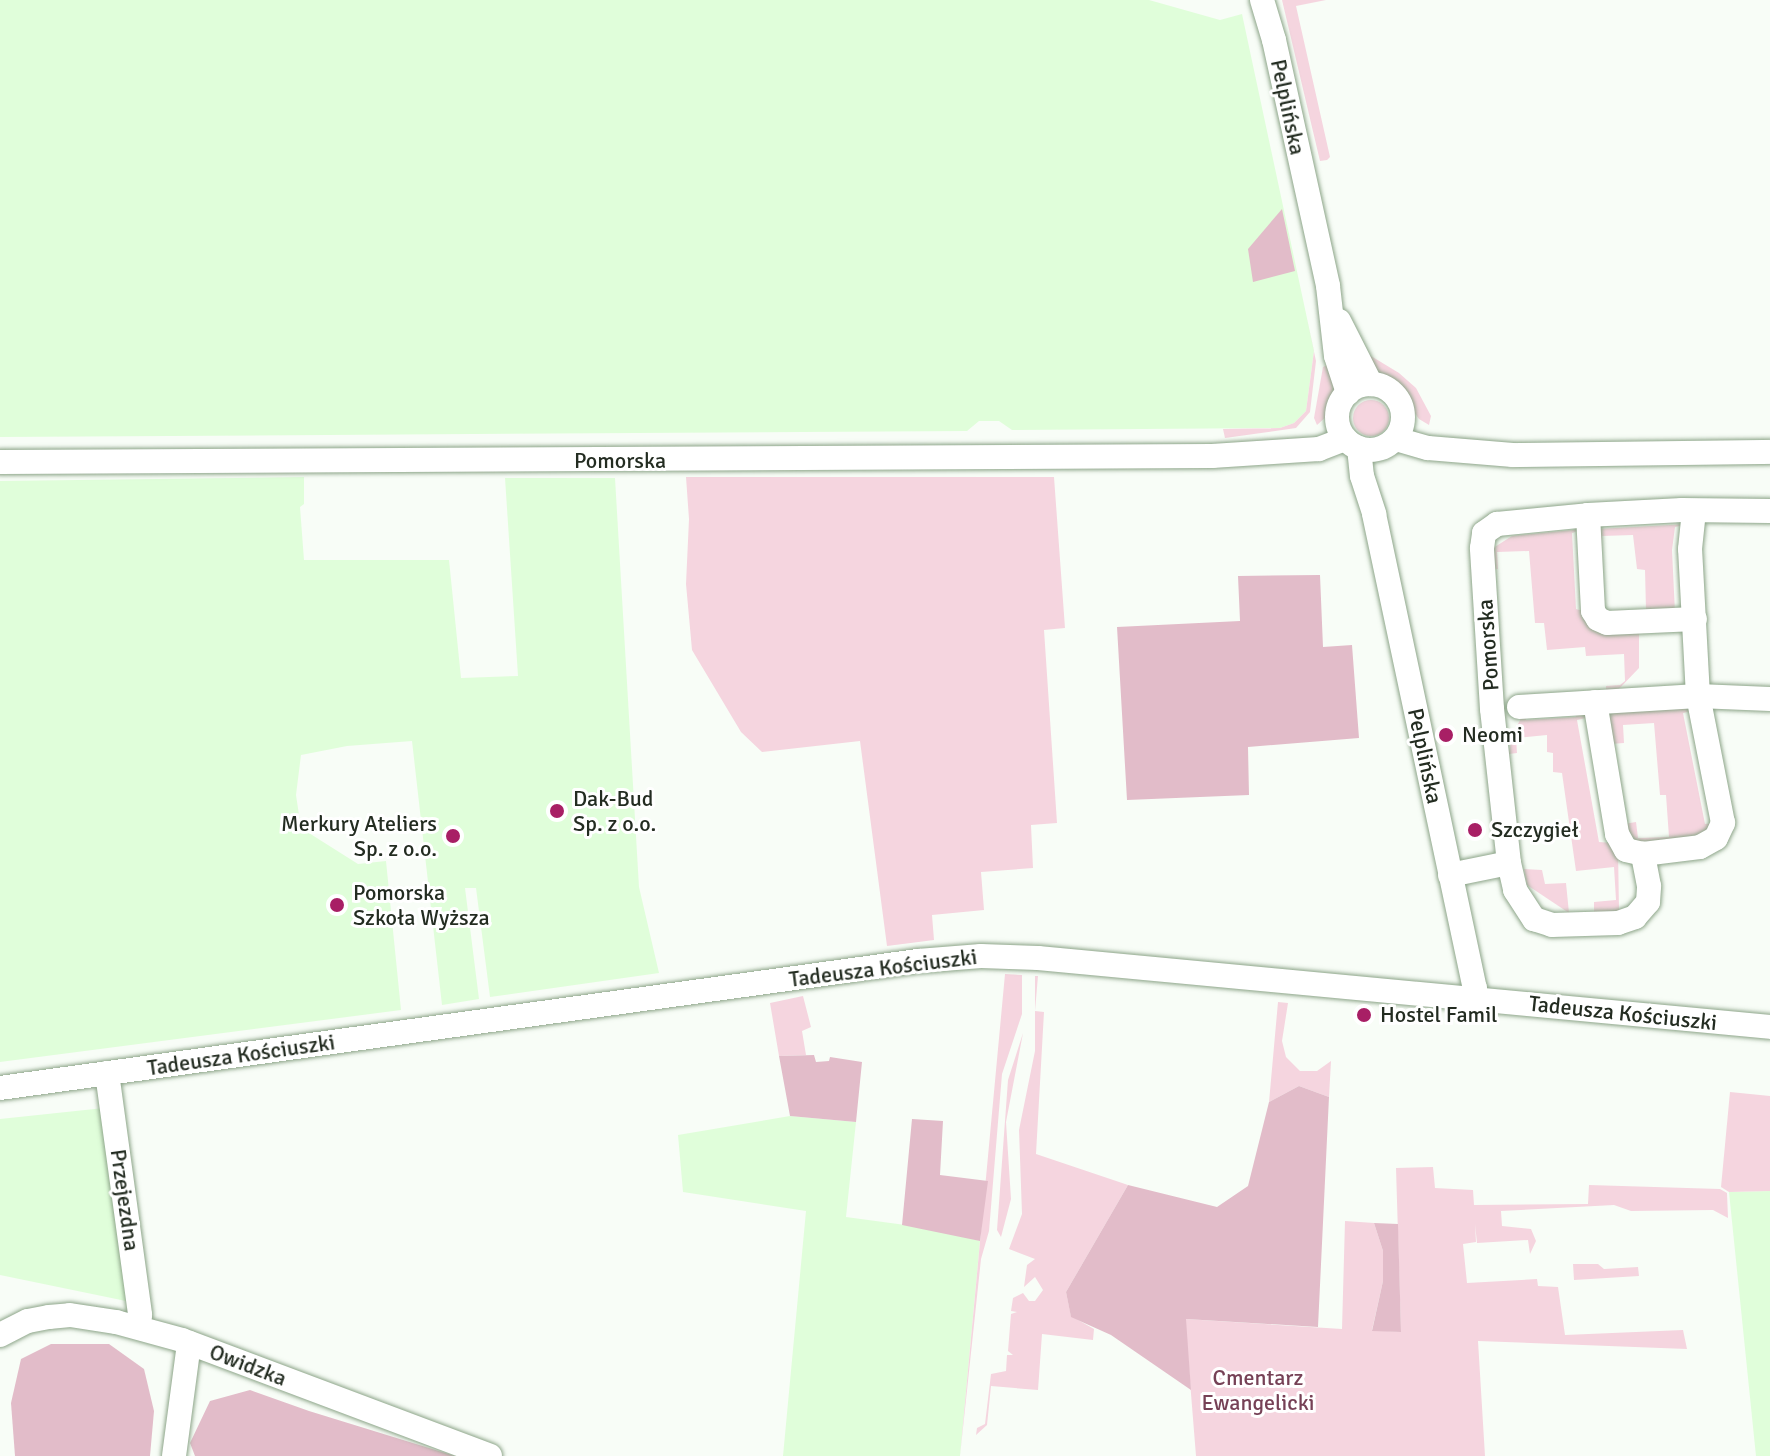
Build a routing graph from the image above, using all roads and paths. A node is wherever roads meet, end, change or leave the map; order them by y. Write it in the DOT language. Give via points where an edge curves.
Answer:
graph roads {
  1 [pos="1262,0"];
  2 [pos="1360,389"];
  3 [pos="1371,436"];
  4 [pos="1770,452"];
  5 [pos="0,462"];
  6 [pos="1694,511"];
  7 [pos="1770,511"];
  8 [pos="1588,515"];
  9 [pos="1695,619"];
  10 [pos="1698,696"];
  11 [pos="1770,699"];
  12 [pos="1595,702"];
  13 [pos="1519,707"];
  14 [pos="1643,854"];
  15 [pos="1509,863"];
  16 [pos="1450,875"];
  17 [pos="1474,999"];
  18 [pos="1770,1027"];
  19 [pos="107,1073"];
  20 [pos="0,1088"];
  21 [pos="138,1327"];
  22 [pos="0,1335"];
  23 [pos="189,1343"];
  24 [pos="174,1456"];
  25 [pos="490,1456"];
  1 -- 2 [label="street, Pelplińska" via="1333,308"];
  2 -- 3 [label="street, Pelplińska" via="1338,411"];
  2 -- 3 [label="street" via="1394,395"];
  3 -- 4 [label="street" via="1433,433 1526,454"];
  3 -- 5 [label="street, Pomorska" via="1319,449 1240,455"];
  3 -- 16 [label="street, Pelplińska" via="1374,514"];
  6 -- 7 [label="street, Pomorska"];
  6 -- 8 [label="street, Pomorska"];
  6 -- 9 [label="street" via="1690,549"];
  8 -- 9 [label="street" via="1593,611 1598,619"];
  8 -- 15 [label="street, Pomorska" via="1497,524 1484,533 1492,709"];
  9 -- 10 [label="street"];
  10 -- 11 [label="street, Pomorska"];
  10 -- 12 [label="street, Pomorska"];
  10 -- 14 [label="street" via="1723,823 1716,838 1700,847"];
  12 -- 13 [label="street, Pomorska"];
  12 -- 14 [label="street" via="1617,834 1626,849"];
  14 -- 15 [label="street, Pomorska" via="1648,902 1635,917 1618,923 1552,925 1534,919 1515,890"];
  15 -- 16 [label="street"];
  16 -- 17 [label="street, Pelplińska"];
  17 -- 18 [label="street, Tadeusza Kościuszki"];
  17 -- 19 [label="street, Tadeusza Kościuszki" via="981,956"];
  19 -- 20 [label="street, Tadeusza Kościuszki"];
  19 -- 21 [label="street, Przejezdna"];
  21 -- 22 [label="street, Owidzka" via="70,1315 28,1321"];
  21 -- 23 [label="street, Owidzka"];
  23 -- 24 [label="street"];
  23 -- 25 [label="street, Owidzka"];
}
